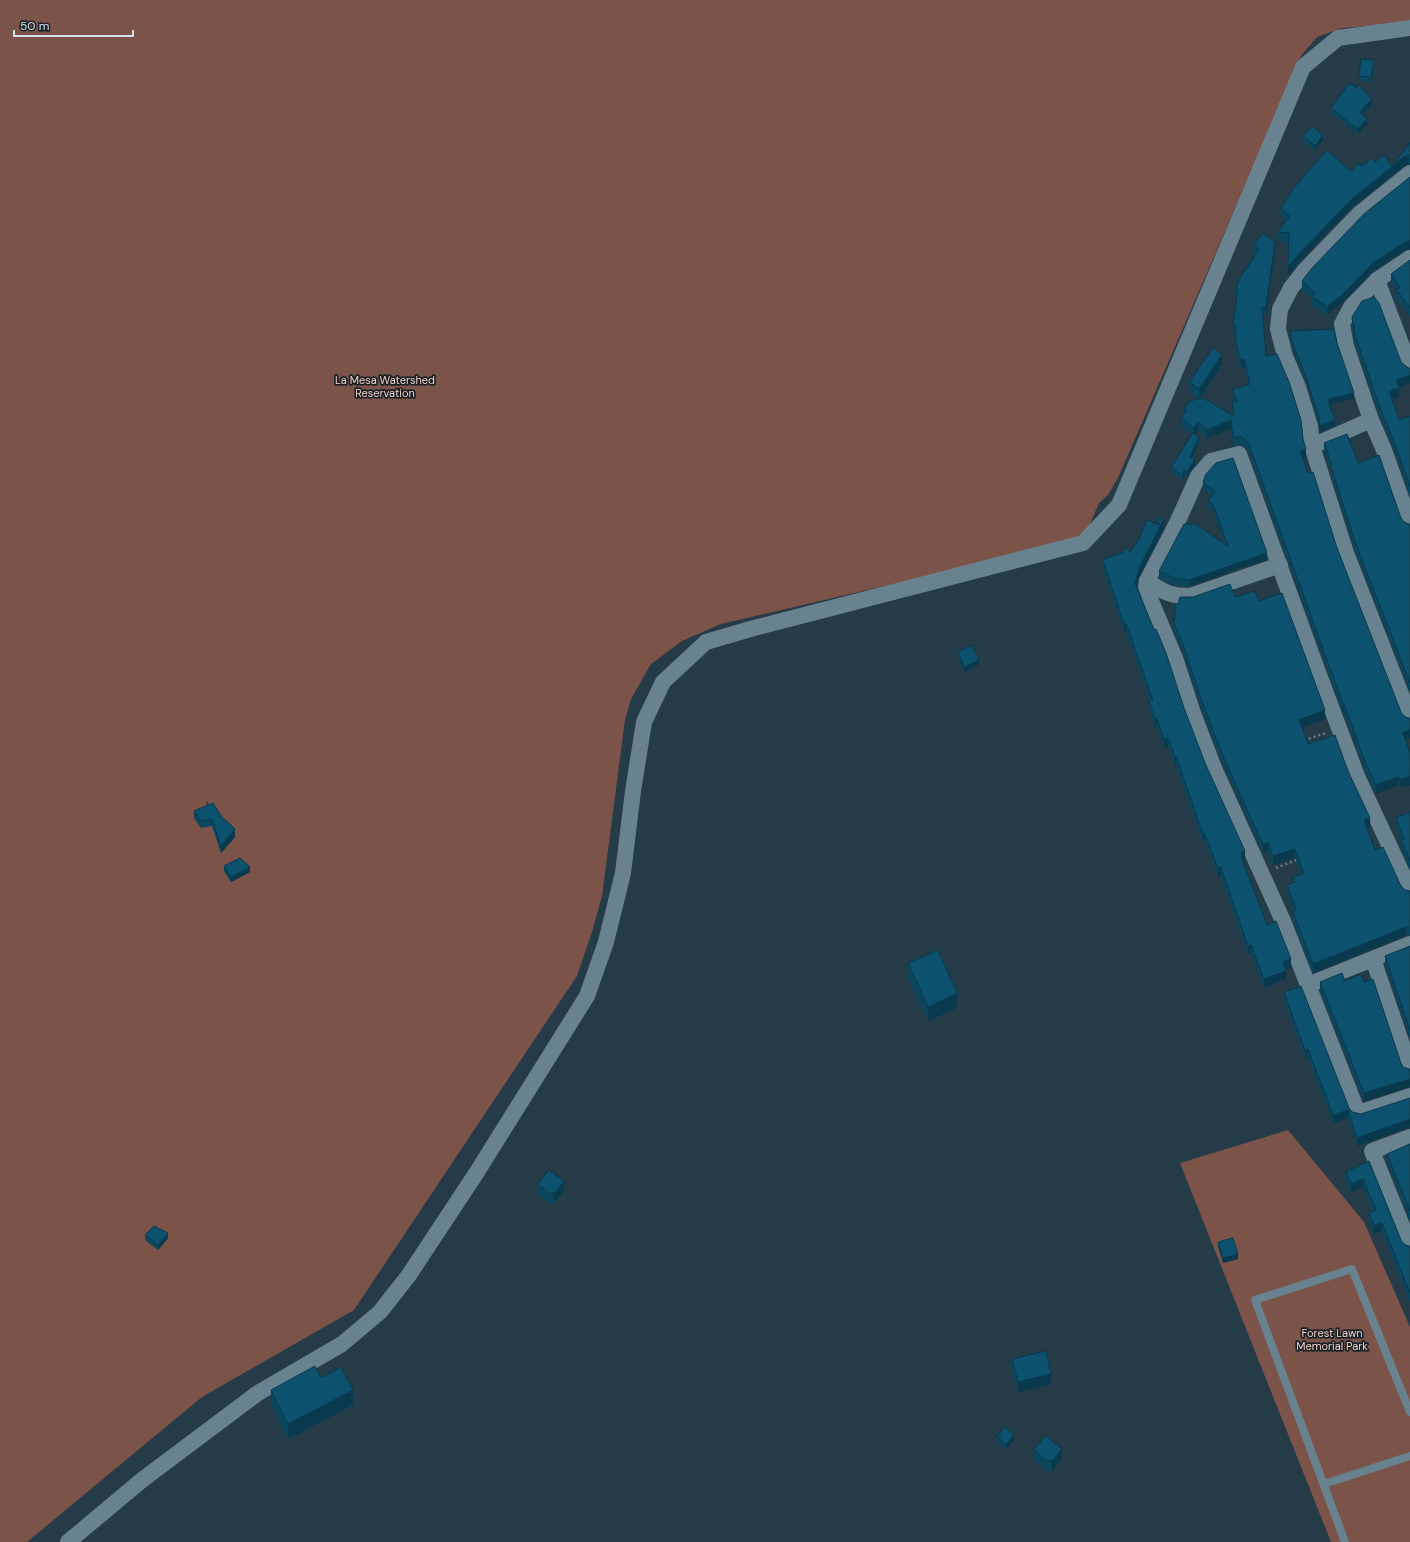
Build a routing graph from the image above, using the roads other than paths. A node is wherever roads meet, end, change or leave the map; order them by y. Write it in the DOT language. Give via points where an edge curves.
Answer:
graph roads {
  1 [pos="1410,28"];
  2 [pos="1410,173"];
  3 [pos="1410,258"];
  4 [pos="1377,280"];
  5 [pos="1410,367"];
  6 [pos="1371,420"];
  7 [pos="1312,446"];
  8 [pos="1410,523"];
  9 [pos="1280,565"];
  10 [pos="1147,581"];
  11 [pos="1410,717"];
  12 [pos="1410,890"];
  13 [pos="1410,944"];
  14 [pos="1373,959"];
  15 [pos="1308,985"];
  16 [pos="1410,1068"];
  17 [pos="1410,1096"];
  18 [pos="1410,1137"];
  19 [pos="1410,1245"];
  20 [pos="1410,1412"];
  21 [pos="1410,1456"];
  22 [pos="1324,1484"];
  23 [pos="68,1542"];
  24 [pos="1345,1542"];
  1 -- 23 [label="street" via="1338,38 1303,67 1119,505 1083,543 706,642 663,682 644,722 623,873 606,942 587,996 410,1275 380,1312 342,1344 258,1393 142,1480"];
  2 -- 7 [label="street" via="1359,214 1305,270 1291,288 1280,309 1278,329 1310,426"];
  3 -- 4 [label="street"];
  4 -- 5 [label="street"];
  4 -- 6 [label="street" via="1351,306 1342,324 1346,346"];
  6 -- 7 [label="street"];
  6 -- 8 [label="street"];
  7 -- 11 [label="street" via="1346,553"];
  9 -- 10 [label="street" via="1190,596 1166,593"];
  9 -- 10 [label="street" via="1239,454 1211,461 1198,476"];
  9 -- 12 [label="street" via="1357,776"];
  10 -- 15 [label="street" via="1146,587 1151,601 1175,658 1217,775 1283,920"];
  13 -- 14 [label="street"];
  14 -- 15 [label="street"];
  14 -- 16 [label="street"];
  15 -- 17 [label="street" via="1358,1113"];
  18 -- 19 [label="street" via="1372,1151"];
  20 -- 22 [label="lane" via="1352,1269 1255,1300"];
  21 -- 22 [label="lane"];
  22 -- 24 [label="lane"];
}
